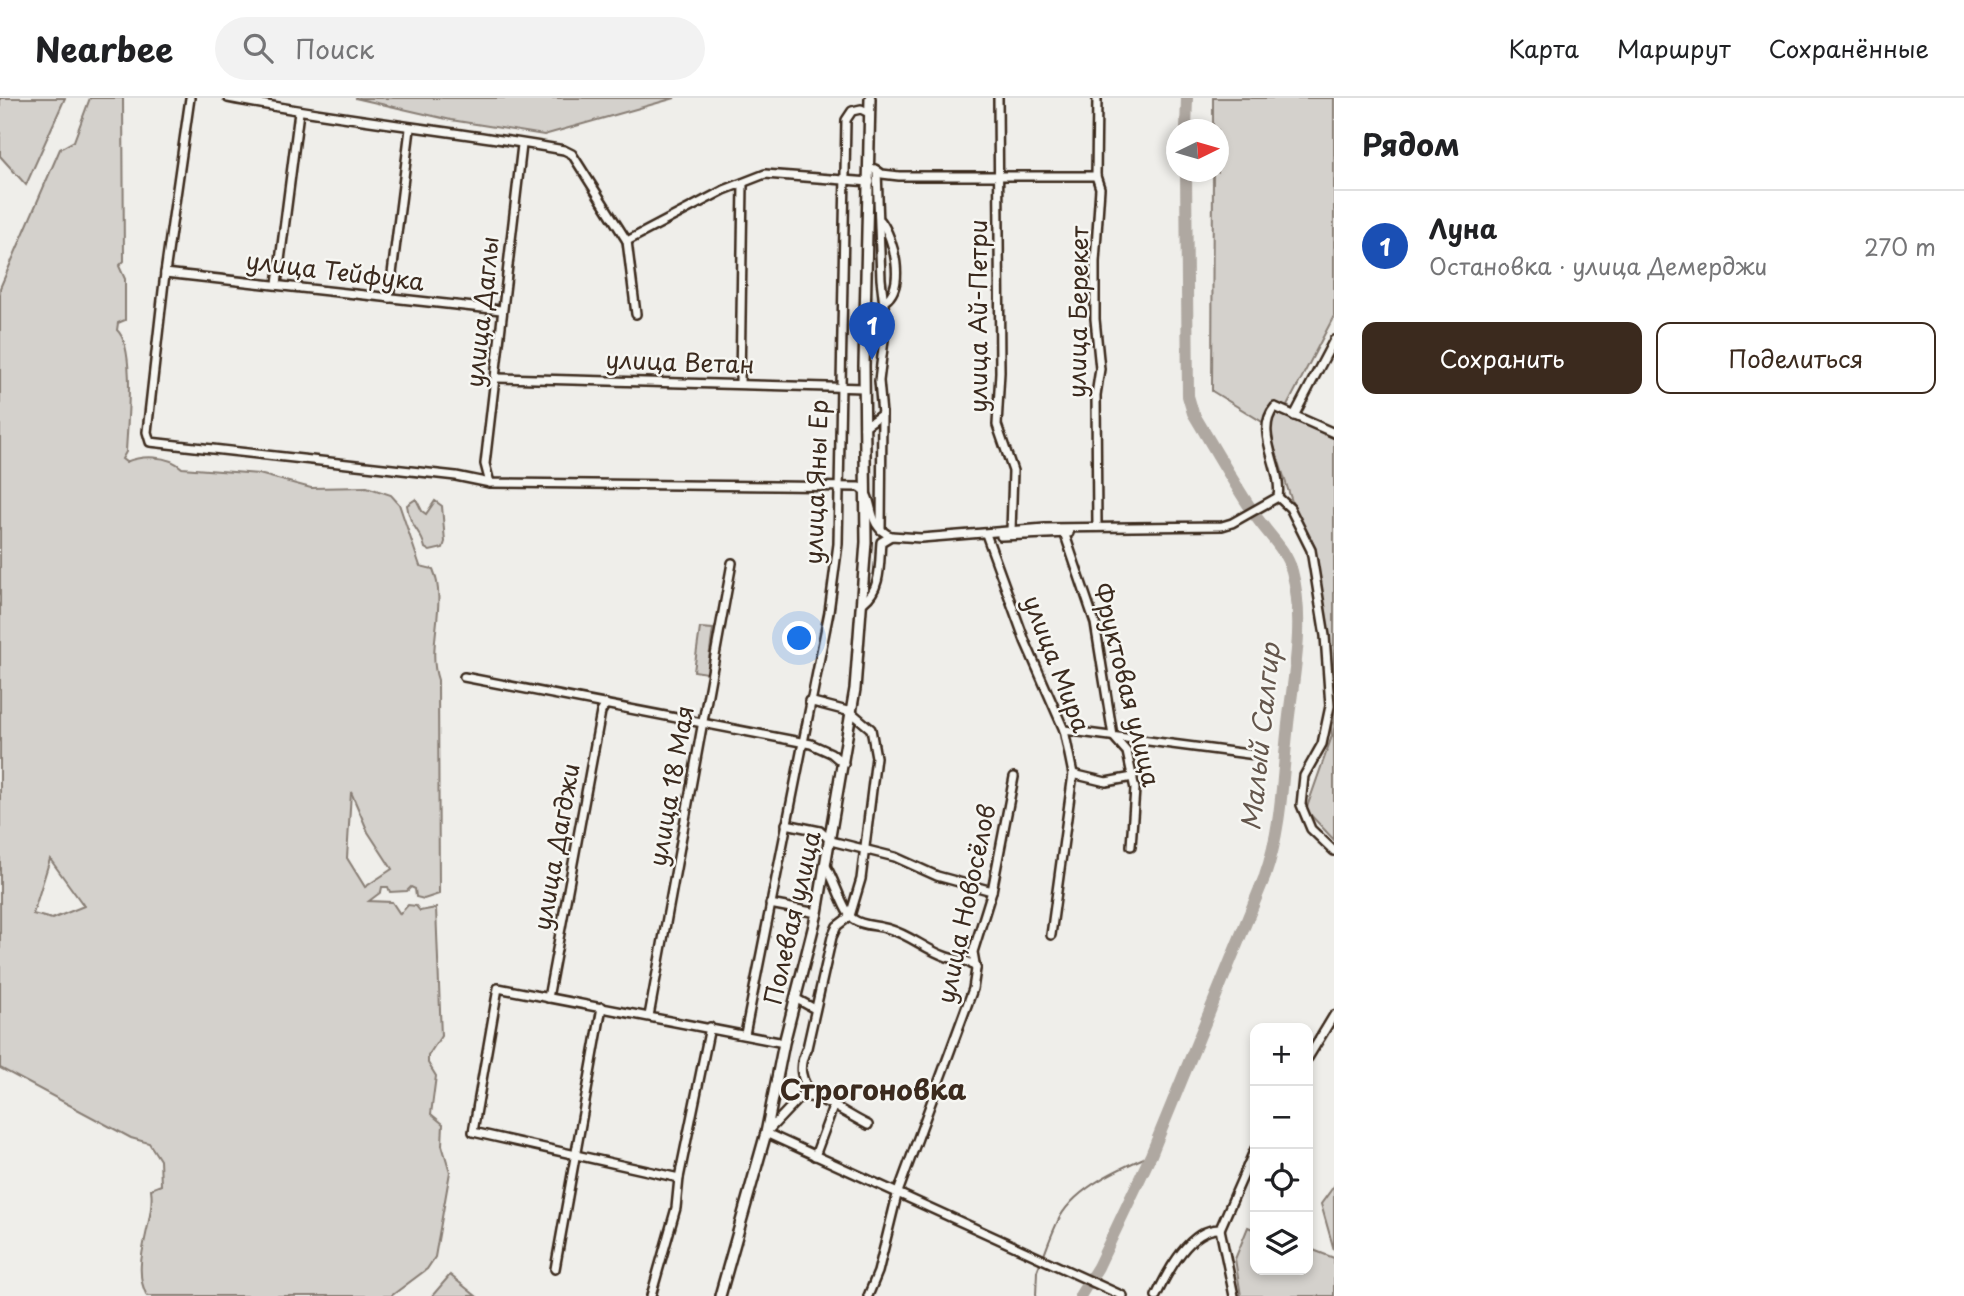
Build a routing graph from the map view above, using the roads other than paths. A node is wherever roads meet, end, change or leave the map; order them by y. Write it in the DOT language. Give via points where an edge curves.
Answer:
graph roads {
  1 [pos="190,98"];
  2 [pos="228,98"];
  3 [pos="870,98"];
  4 [pos="998,98"];
  5 [pos="1097,98"];
  6 [pos="299,112"];
  7 [pos="869,113"];
  8 [pos="410,129"];
  9 [pos="522,145"];
  10 [pos="870,163"];
  11 [pos="877,171"];
  12 [pos="999,175"];
  13 [pos="1096,176"];
  14 [pos="847,179"];
  15 [pos="870,182"];
  16 [pos="743,183"];
  17 [pos="880,221"];
  18 [pos="627,241"];
  19 [pos="165,273"];
  20 [pos="277,284"];
  21 [pos="389,298"];
  22 [pos="885,301"];
  23 [pos="501,310"];
  24 [pos="636,314"];
  25 [pos="1334,340"];
  26 [pos="496,377"];
  27 [pos="740,384"];
  28 [pos="840,386"];
  29 [pos="864,388"];
  30 [pos="882,414"];
  31 [pos="1294,416"];
  32 [pos="864,427"];
  33 [pos="1334,433"];
  34 [pos="490,483"];
  35 [pos="841,487"];
  36 [pos="865,491"];
  37 [pos="1278,497"];
  38 [pos="1097,527"];
  39 [pos="1078,528"];
  40 [pos="880,530"];
  41 [pos="1011,531"];
  42 [pos="986,534"];
  43 [pos="1065,535"];
  44 [pos="891,536"];
  45 [pos="880,542"];
  46 [pos="732,563"];
  47 [pos="864,601"];
  48 [pos="464,677"];
  49 [pos="809,701"];
  50 [pos="606,704"];
  51 [pos="851,712"];
  52 [pos="704,723"];
  53 [pos="1064,730"];
  54 [pos="1113,737"];
  55 [pos="802,743"];
  56 [pos="1256,755"];
  57 [pos="844,764"];
  58 [pos="1073,774"];
  59 [pos="1014,777"];
  60 [pos="1133,777"];
  61 [pos="786,824"];
  62 [pos="831,841"];
  63 [pos="1131,846"];
  64 [pos="864,849"];
  65 [pos="1334,850"];
  66 [pos="826,866"];
  67 [pos="992,891"];
  68 [pos="770,904"];
  69 [pos="817,914"];
  70 [pos="850,916"];
  71 [pos="1051,935"];
  72 [pos="973,952"];
  73 [pos="966,959"];
  74 [pos="976,969"];
  75 [pos="548,998"];
  76 [pos="795,999"];
  77 [pos="602,1007"];
  78 [pos="813,1007"];
  79 [pos="1334,1015"];
  80 [pos="649,1016"];
  81 [pos="710,1027"];
  82 [pos="745,1034"];
  83 [pos="784,1043"];
  84 [pos="1313,1050"];
  85 [pos="813,1097"];
  86 [pos="833,1107"];
  87 [pos="869,1125"];
  88 [pos="766,1133"];
  89 [pos="815,1156"];
  90 [pos="577,1157"];
  91 [pos="1250,1158"];
  92 [pos="679,1178"];
  93 [pos="897,1195"];
  94 [pos="1220,1229"];
  95 [pos="555,1269"];
  96 [pos="651,1296"];
  97 [pos="720,1296"];
  98 [pos="869,1296"];
  99 [pos="1123,1296"];
  100 [pos="1156,1296"];
  101 [pos="1234,1296"];
  1 -- 19 [label="street"];
  2 -- 6 [label="street"];
  3 -- 7 [label="main road, Полевая улица"];
  4 -- 12 [label="street, улица Ай-Петри"];
  5 -- 13 [label="street, улица Берекет"];
  6 -- 8 [label="street"];
  6 -- 20 [label="street"];
  7 -- 10 [label="main road, Полевая улица"];
  7 -- 14 [label="street, улица Яны Ер" via="852,111 846,120"];
  8 -- 9 [label="street" via="464,133"];
  8 -- 21 [label="street"];
  9 -- 18 [label="street" via="572,154"];
  9 -- 23 [label="street, улица Даглы"];
  10 -- 11 [label="street"];
  10 -- 15 [label="main road, Полевая улица"];
  11 -- 12 [label="street" via="899,176"];
  11 -- 17 [label="street"];
  12 -- 13 [label="street"];
  12 -- 41 [label="street, улица Ай-Петри" via="997,425 1013,471"];
  13 -- 38 [label="street, улица Берекет" via="1100,188 1095,285 1100,369 1096,395"];
  14 -- 15 [label="street"];
  14 -- 16 [label="street" via="765,174"];
  14 -- 28 [label="street, улица Яны Ер"];
  15 -- 29 [label="main road, Полевая улица"];
  16 -- 18 [label="street"];
  16 -- 27 [label="street"];
  17 -- 22 [label="street"];
  17 -- 22 [label="street" via="895,248 894,288"];
  18 -- 24 [label="street"];
  19 -- 20 [label="street, улица Тейфука"];
  19 -- 34 [label="street" via="147,432 150,442"];
  20 -- 21 [label="street, улица Тейфука"];
  21 -- 23 [label="street, улица Тейфука"];
  22 -- 30 [label="street" via="879,381"];
  23 -- 26 [label="street, улица Даглы"];
  25 -- 31 [label="street"];
  26 -- 27 [label="street, улица Ветан"];
  26 -- 34 [label="street, улица Даглы" via="485,464"];
  27 -- 28 [label="street, улица Ветан"];
  28 -- 29 [label="street, улица Ветан"];
  28 -- 35 [label="street, улица Яны Ер"];
  29 -- 32 [label="main road, Полевая улица"];
  30 -- 32 [label="street"];
  30 -- 40 [label="street"];
  31 -- 33 [label="street"];
  31 -- 37 [label="street" via="1275,407 1269,414 1267,436 1280,485"];
  32 -- 36 [label="main road, Полевая улица"];
  34 -- 35 [label="street"];
  35 -- 36 [label="street"];
  35 -- 49 [label="street, улица Яны Ер" via="829,612"];
  36 -- 40 [label="street"];
  36 -- 47 [label="main road, Полевая улица"];
  37 -- 38 [label="street" via="1222,526"];
  37 -- 65 [label="street" via="1290,508 1311,550 1325,636 1329,706 1322,744 1304,776 1301,805 1311,829"];
  38 -- 39 [label="street"];
  39 -- 41 [label="street"];
  39 -- 43 [label="street"];
  40 -- 44 [label="street"];
  40 -- 45 [label="street"];
  41 -- 42 [label="street"];
  42 -- 43 [label="street"];
  42 -- 44 [label="street"];
  42 -- 53 [label="street, улица Мира"];
  43 -- 54 [label="street, Фруктовая улица" via="1095,623"];
  44 -- 45 [label="street"];
  45 -- 47 [label="street" via="877,586"];
  46 -- 52 [label="street, улица 18 Мая"];
  47 -- 51 [label="main road, Полевая улица"];
  48 -- 50 [label="street"];
  49 -- 51 [label="street"];
  49 -- 55 [label="street, улица Яны Ер"];
  50 -- 52 [label="street"];
  50 -- 75 [label="street, улица Дагджи"];
  51 -- 57 [label="main road, Полевая улица"];
  51 -- 64 [label="street" via="871,729 876,757"];
  52 -- 55 [label="street"];
  52 -- 80 [label="street, улица 18 Мая"];
  53 -- 54 [label="street"];
  53 -- 58 [label="street, улица Мира"];
  54 -- 56 [label="street"];
  54 -- 60 [label="street, Фруктовая улица" via="1127,752"];
  55 -- 57 [label="street" via="821,748"];
  55 -- 61 [label="street, улица Яны Ер"];
  57 -- 62 [label="main road, Полевая улица"];
  58 -- 60 [label="street" via="1106,782"];
  58 -- 71 [label="street, улица Мира"];
  59 -- 67 [label="street, улица Новосёлов"];
  60 -- 63 [label="street, Фруктовая улица"];
  61 -- 62 [label="street" via="820,831"];
  61 -- 68 [label="street, улица Яны Ер"];
  62 -- 64 [label="street"];
  62 -- 66 [label="main road, Полевая улица"];
  64 -- 67 [label="street"];
  64 -- 70 [label="street"];
  66 -- 69 [label="main road, Полевая улица"];
  66 -- 70 [label="street"];
  67 -- 72 [label="street, улица Новосёлов"];
  68 -- 69 [label="street"];
  68 -- 82 [label="street, улица Яны Ер"];
  69 -- 76 [label="main road, Полевая улица"];
  70 -- 73 [label="street" via="858,923 904,934 950,958"];
  70 -- 78 [label="street" via="832,937"];
  72 -- 73 [label="street"];
  72 -- 74 [label="street, улица Новосёлов"];
  73 -- 74 [label="street"];
  74 -- 93 [label="street, улица Новосёлов" via="973,989"];
  75 -- 77 [label="street"];
  75 -- 90 [label="street" via="498,988 473,1132"];
  76 -- 78 [label="street"];
  76 -- 83 [label="main road, Полевая улица"];
  77 -- 80 [label="street"];
  77 -- 90 [label="street"];
  78 -- 85 [label="street" via="799,1068"];
  79 -- 84 [label="street"];
  80 -- 81 [label="street"];
  81 -- 82 [label="street"];
  81 -- 92 [label="street"];
  82 -- 83 [label="street"];
  83 -- 88 [label="main road, Полевая улица"];
  85 -- 86 [label="street"];
  85 -- 88 [label="street" via="801,1096"];
  86 -- 87 [label="street"];
  86 -- 89 [label="street"];
  88 -- 89 [label="street"];
  88 -- 97 [label="main road, Полевая улица"];
  89 -- 93 [label="street"];
  90 -- 92 [label="street"];
  90 -- 95 [label="street"];
  91 -- 94 [label="street"];
  92 -- 96 [label="street" via="676,1208"];
  93 -- 98 [label="street, улица Новосёлов"];
  93 -- 99 [label="street"];
  94 -- 100 [label="street" via="1209,1228 1196,1236"];
  94 -- 101 [label="street"];
}
